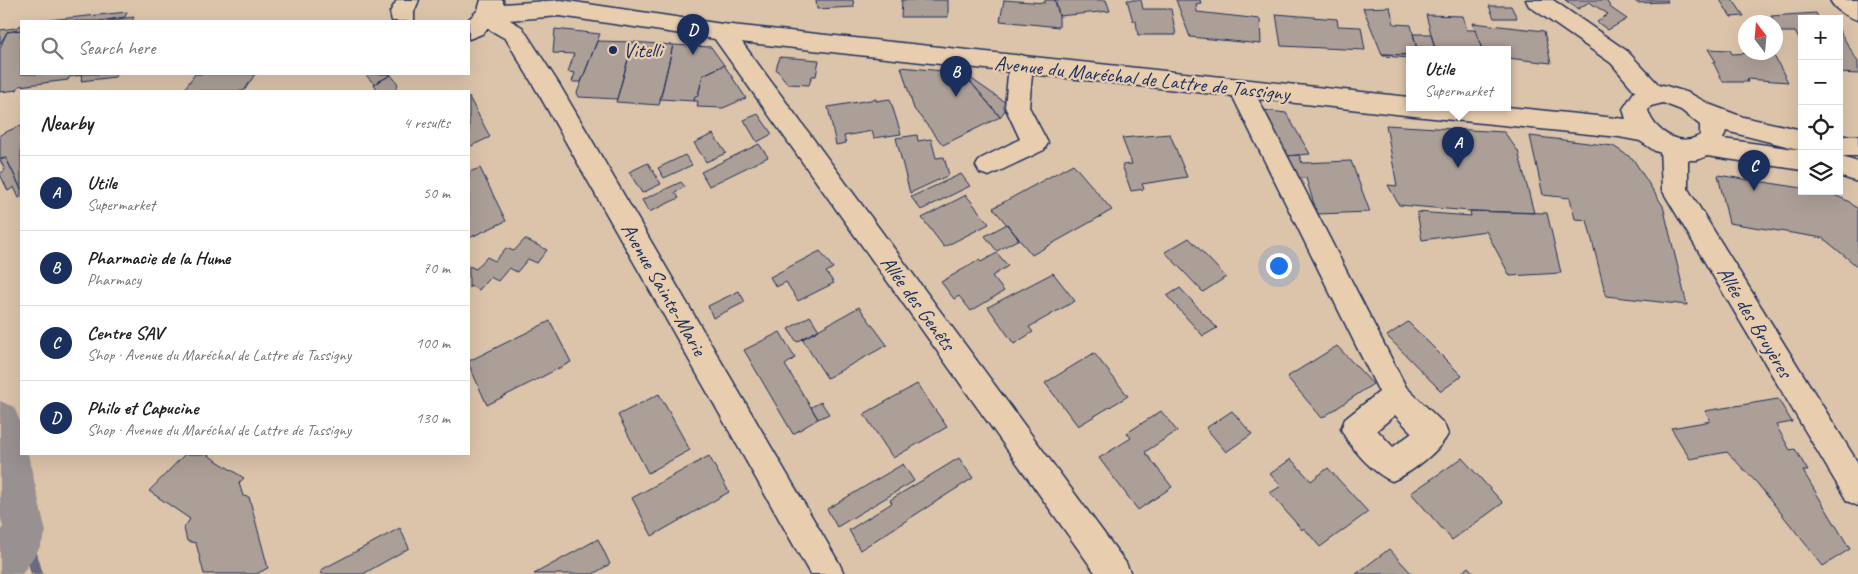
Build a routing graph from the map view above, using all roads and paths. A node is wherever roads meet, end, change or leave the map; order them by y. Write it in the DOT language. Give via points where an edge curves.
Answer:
graph roads {
  1 [pos="408,0"];
  2 [pos="590,0"];
  3 [pos="1537,0"];
  4 [pos="1841,0"];
  5 [pos="1858,12"];
  6 [pos="484,16"];
  7 [pos="402,20"];
  8 [pos="722,32"];
  9 [pos="1021,64"];
  10 [pos="1241,89"];
  11 [pos="1406,89"];
  12 [pos="1511,100"];
  13 [pos="1406,106"];
  14 [pos="1453,111"];
  15 [pos="1645,112"];
  16 [pos="1703,112"];
  17 [pos="1798,139"];
  18 [pos="1705,146"];
  19 [pos="1843,146"];
  20 [pos="1858,146"];
  21 [pos="1673,148"];
  22 [pos="1798,159"];
  23 [pos="989,166"];
  24 [pos="1843,167"];
  25 [pos="1858,172"];
  26 [pos="1396,396"];
  27 [pos="1858,491"];
  28 [pos="828,574"];
  29 [pos="1115,574"];
  1 -- 7 [label="main road"];
  2 -- 11 [label="main road, Avenue du Maréchal de Lattre de Tassigny"];
  3 -- 15 [label="main road" via="1619,57"];
  4 -- 5 [label="main road"];
  6 -- 8 [label="main road, Avenue du Maréchal de Lattre de Tassigny" via="560,8"];
  6 -- 28 [label="main road, Avenue Sainte-Marie" via="514,33 550,91"];
  8 -- 9 [label="main road, Avenue du Maréchal de Lattre de Tassigny"];
  8 -- 29 [label="main road, Allée des Genêts"];
  9 -- 10 [label="main road, Avenue du Maréchal de Lattre de Tassigny"];
  9 -- 23 [label="main road" via="1017,108 1035,143"];
  10 -- 13 [label="main road, Avenue du Maréchal de Lattre de Tassigny"];
  10 -- 26 [label="main road"];
  12 -- 15 [label="main road"];
  14 -- 15 [label="main road" via="1618,128"];
  15 -- 16 [label="main road" via="1674,96"];
  15 -- 21 [label="main road" via="1654,139"];
  16 -- 17 [label="main road" via="1740,126"];
  16 -- 18 [label="main road" via="1713,131"];
  18 -- 21 [label="main road"];
  18 -- 22 [label="main road"];
  19 -- 20 [label="main road"];
  21 -- 27 [label="main road, Allée des Bruyères" via="1675,190"];
  24 -- 25 [label="main road"];
}
